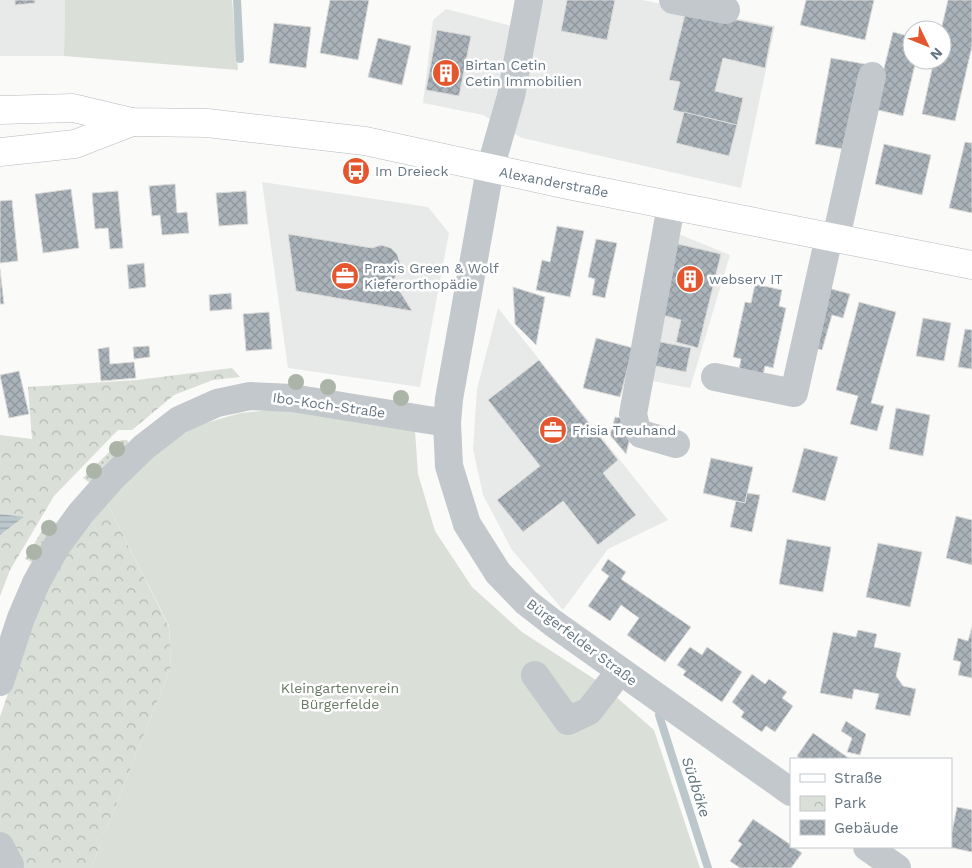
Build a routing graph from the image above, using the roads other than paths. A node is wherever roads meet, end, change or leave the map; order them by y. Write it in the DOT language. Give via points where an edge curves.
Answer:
graph roads {
  1 [pos="529,0"];
  2 [pos="673,0"];
  3 [pos="726,10"];
  4 [pos="872,76"];
  5 [pos="0,110"];
  6 [pos="132,122"];
  7 [pos="0,152"];
  8 [pos="490,169"];
  9 [pos="671,206"];
  10 [pos="833,238"];
  11 [pos="972,265"];
  12 [pos="715,377"];
  13 [pos="447,423"];
  14 [pos="676,444"];
  15 [pos="620,671"];
  16 [pos="535,675"];
  17 [pos="0,682"];
  18 [pos="790,791"];
  19 [pos="0,846"];
  20 [pos="869,848"];
  21 [pos="9,868"];
  22 [pos="897,868"];
  1 -- 8 [label="street" via="511,96"];
  2 -- 3 [label="street"];
  4 -- 10 [label="street"];
  5 -- 6 [label="main road, Alexanderstraße" via="73,108"];
  6 -- 7 [label="main road, Alexanderstraße" via="74,144"];
  6 -- 8 [label="main road, Alexanderstraße" via="207,123 365,141"];
  8 -- 9 [label="main road, Alexanderstraße"];
  8 -- 13 [label="street, Bürgerfelder Straße"];
  9 -- 10 [label="main road, Alexanderstraße"];
  9 -- 14 [label="street" via="633,414 641,434"];
  10 -- 11 [label="main road, Alexanderstraße"];
  10 -- 12 [label="street" via="794,394"];
  13 -- 15 [label="street, Bürgerfelder Straße" via="449,466 467,524 498,573 553,624"];
  13 -- 17 [label="street, Ibo-Koch-Straße" via="292,398 250,396 216,403 179,420 144,447 111,479 56,547 21,618"];
  15 -- 16 [label="street" via="589,711 568,721"];
  15 -- 18 [label="street, Bürgerfelder Straße"];
  19 -- 21 [label="street"];
  20 -- 22 [label="street"];
}
